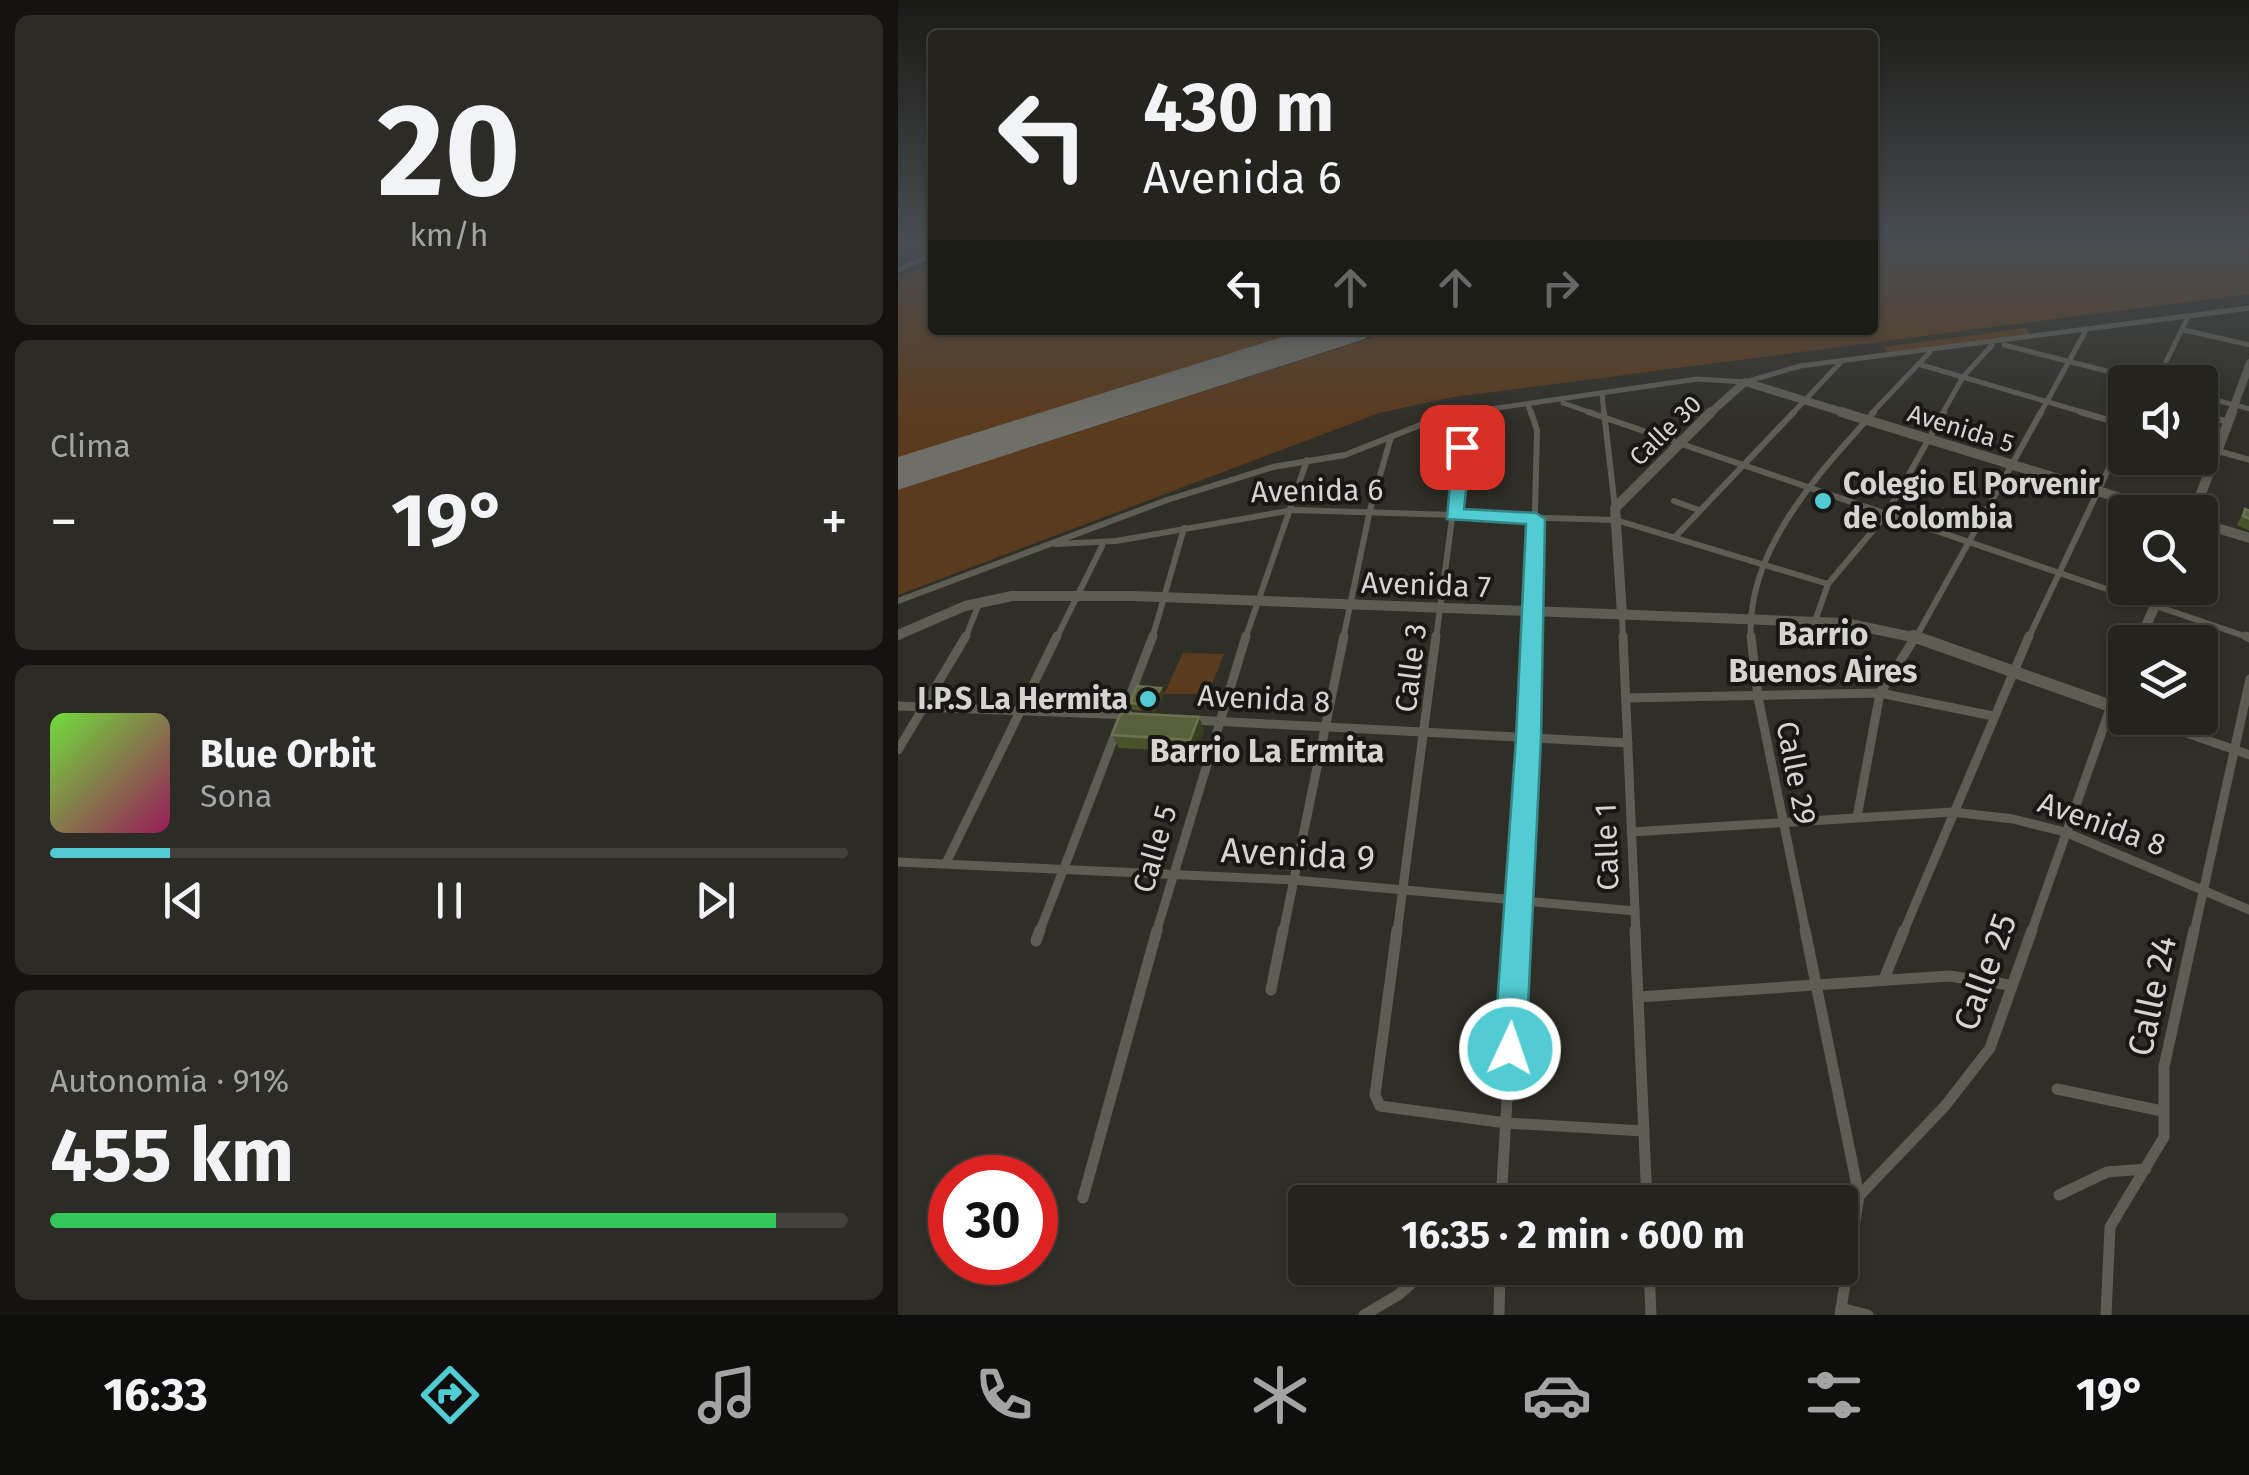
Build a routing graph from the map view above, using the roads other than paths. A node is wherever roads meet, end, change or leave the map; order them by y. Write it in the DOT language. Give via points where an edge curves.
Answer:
graph roads {
  1 [pos="2250,308"];
  2 [pos="2188,317"];
  3 [pos="2184,330"];
  4 [pos="2085,332"];
  5 [pos="1995,343"];
  6 [pos="2250,346"];
  7 [pos="1930,352"];
  8 [pos="2250,362"];
  9 [pos="1840,363"];
  10 [pos="2071,363"];
  11 [pos="1918,364"];
  12 [pos="2163,365"];
  13 [pos="2108,372"];
  14 [pos="1963,377"];
  15 [pos="1745,382"];
  16 [pos="1602,394"];
  17 [pos="1805,400"];
  18 [pos="1558,401"];
  19 [pos="2218,401"];
  20 [pos="2048,402"];
  21 [pos="1528,404"];
  22 [pos="2234,405"];
  23 [pos="2250,409"];
  24 [pos="1466,414"];
  25 [pos="1606,417"];
  26 [pos="2218,419"];
  27 [pos="2108,420"];
  28 [pos="1869,421"];
  29 [pos="2228,422"];
  30 [pos="1391,437"];
  31 [pos="1926,438"];
  32 [pos="1677,442"];
  33 [pos="2218,447"];
  34 [pos="2218,450"];
  35 [pos="1307,460"];
  36 [pos="2250,460"];
  37 [pos="1741,463"];
  38 [pos="2010,463"];
  39 [pos="2108,471"];
  40 [pos="1806,487"];
  41 [pos="1614,491"];
  42 [pos="2098,492"];
  43 [pos="1629,493"];
  44 [pos="2108,495"];
  45 [pos="1674,501"];
  46 [pos="1293,510"];
  47 [pos="1370,510"];
  48 [pos="1699,510"];
  49 [pos="1454,514"];
  50 [pos="1615,514"];
  51 [pos="1886,515"];
  52 [pos="1536,519"];
  53 [pos="1184,528"];
  54 [pos="2218,528"];
  55 [pos="1676,536"];
  56 [pos="2250,538"];
  57 [pos="1967,542"];
  58 [pos="1050,544"];
  59 [pos="1102,546"];
  60 [pos="1766,562"];
  61 [pos="2062,574"];
  62 [pos="1828,584"];
  63 [pos="1077,596"];
  64 [pos="1167,597"];
  65 [pos="898,601"];
  66 [pos="980,601"];
  67 [pos="1256,602"];
  68 [pos="2155,606"];
  69 [pos="1350,608"];
  70 [pos="1441,610"];
  71 [pos="1530,614"];
  72 [pos="1622,614"];
  73 [pos="1750,618"];
  74 [pos="1815,620"];
  75 [pos="2147,625"];
  76 [pos="898,635"];
  77 [pos="1916,637"];
  78 [pos="2250,638"];
  79 [pos="2012,671"];
  80 [pos="2250,679"];
  81 [pos="1880,693"];
  82 [pos="1758,697"];
  83 [pos="1626,698"];
  84 [pos="2108,705"];
  85 [pos="898,706"];
  86 [pos="924,708"];
  87 [pos="1020,713"];
  88 [pos="1120,714"];
  89 [pos="1140,716"];
  90 [pos="1993,716"];
  91 [pos="2108,717"];
  92 [pos="1180,719"];
  93 [pos="1219,722"];
  94 [pos="1325,728"];
  95 [pos="1425,733"];
  96 [pos="2191,735"];
  97 [pos="1528,738"];
  98 [pos="1628,743"];
  99 [pos="898,750"];
  100 [pos="2234,750"];
  101 [pos="2250,755"];
  102 [pos="1953,812"];
  103 [pos="1857,817"];
  104 [pos="1782,820"];
  105 [pos="1631,832"];
  106 [pos="2066,832"];
  107 [pos="898,862"];
  108 [pos="946,863"];
  109 [pos="1058,868"];
  110 [pos="1172,876"];
  111 [pos="1294,880"];
  112 [pos="1402,888"];
  113 [pos="2203,889"];
  114 [pos="1518,901"];
  115 [pos="2250,910"];
  116 [pos="1634,911"];
  117 [pos="1036,941"];
  118 [pos="1884,979"];
  119 [pos="1818,985"];
  120 [pos="2010,985"];
  121 [pos="1271,990"];
  122 [pos="1638,997"];
  123 [pos="2057,1089"];
  124 [pos="2162,1111"];
  125 [pos="1506,1123"];
  126 [pos="1644,1130"];
  127 [pos="2146,1169"];
  128 [pos="1502,1185"];
  129 [pos="1646,1185"];
  130 [pos="2059,1195"];
  131 [pos="1859,1196"];
  132 [pos="1083,1198"];
  133 [pos="1410,1285"];
  134 [pos="1500,1285"];
  135 [pos="1650,1285"];
  136 [pos="1841,1312"];
  137 [pos="1364,1315"];
  138 [pos="1499,1315"];
  139 [pos="1651,1315"];
  140 [pos="1868,1315"];
  141 [pos="2106,1315"];
  1 -- 2 [label="street"];
  2 -- 3 [label="street"];
  2 -- 4 [label="street"];
  3 -- 6 [label="street"];
  3 -- 12 [label="street"];
  4 -- 5 [label="street"];
  4 -- 10 [label="street"];
  5 -- 7 [label="street"];
  5 -- 10 [label="street"];
  5 -- 14 [label="street"];
  7 -- 9 [label="street"];
  7 -- 11 [label="street, Calle 29"];
  8 -- 22 [label="street"];
  9 -- 15 [label="street"];
  9 -- 17 [label="street"];
  10 -- 13 [label="street"];
  10 -- 20 [label="street"];
  11 -- 14 [label="street"];
  11 -- 28 [label="street, Calle 29"];
  14 -- 20 [label="street"];
  14 -- 31 [label="street"];
  15 -- 16 [label="street" via="1697,379"];
  15 -- 17 [label="street, Avenida 5"];
  15 -- 32 [label="street, Calle 30"];
  16 -- 18 [label="street"];
  16 -- 25 [label="street, Calle 1"];
  17 -- 28 [label="street, Avenida 5"];
  17 -- 37 [label="street"];
  18 -- 21 [label="street"];
  18 -- 25 [label="street"];
  19 -- 22 [label="street"];
  20 -- 27 [label="street"];
  20 -- 38 [label="street"];
  21 -- 24 [label="street"];
  21 -- 52 [label="street" via="1538,430"];
  22 -- 23 [label="street"];
  22 -- 29 [label="street"];
  24 -- 30 [label="street"];
  24 -- 49 [label="street, Calle 3"];
  25 -- 32 [label="street"];
  25 -- 41 [label="street, Calle 1"];
  26 -- 29 [label="street"];
  28 -- 31 [label="street, Avenida 5"];
  28 -- 40 [label="street, Calle 29"];
  29 -- 33 [label="street"];
  30 -- 35 [label="street" via="1345,455"];
  30 -- 47 [label="street"];
  31 -- 38 [label="street, Avenida 5"];
  31 -- 51 [label="street"];
  32 -- 37 [label="street"];
  32 -- 43 [label="street, Calle 30"];
  34 -- 36 [label="street"];
  35 -- 46 [label="street, Calle 5"];
  35 -- 58 [label="street" via="1218,483"];
  37 -- 40 [label="street"];
  37 -- 48 [label="street"];
  38 -- 42 [label="street, Avenida 5"];
  38 -- 57 [label="street"];
  39 -- 42 [label="street"];
  40 -- 51 [label="street"];
  40 -- 60 [label="street, Calle 29"];
  41 -- 43 [label="street"];
  41 -- 50 [label="street, Calle 1"];
  42 -- 44 [label="street, Avenida 5"];
  42 -- 61 [label="street"];
  43 -- 50 [label="street, Calle 30"];
  45 -- 48 [label="street"];
  46 -- 47 [label="street, Avenida 6"];
  46 -- 53 [label="street, Avenida 6" via="1250,512"];
  46 -- 67 [label="street, Calle 5"];
  47 -- 49 [label="street, Avenida 6"];
  47 -- 69 [label="street"];
  48 -- 55 [label="street"];
  49 -- 52 [label="street, Avenida 6"];
  49 -- 70 [label="street, Calle 3"];
  50 -- 52 [label="street, Avenida 6"];
  50 -- 55 [label="street, Avenida 6"];
  50 -- 72 [label="street, Calle 1"];
  51 -- 57 [label="street"];
  51 -- 62 [label="street"];
  52 -- 71 [label="street"];
  53 -- 59 [label="street, Avenida 6"];
  53 -- 64 [label="street"];
  54 -- 56 [label="street"];
  55 -- 60 [label="street, Avenida 6"];
  57 -- 61 [label="street"];
  57 -- 77 [label="street"];
  58 -- 59 [label="street, Avenida 6"];
  58 -- 65 [label="street"];
  59 -- 63 [label="street"];
  60 -- 62 [label="street, Avenida 6"];
  60 -- 73 [label="street, Calle 29"];
  61 -- 68 [label="street"];
  61 -- 79 [label="street"];
  62 -- 74 [label="street"];
  63 -- 64 [label="street, Avenida 7"];
  63 -- 66 [label="street, Avenida 7"];
  63 -- 87 [label="street"];
  64 -- 67 [label="street, Avenida 7"];
  64 -- 88 [label="street"];
  66 -- 76 [label="street, Avenida 7"];
  66 -- 86 [label="street"];
  67 -- 69 [label="street, Avenida 7"];
  67 -- 93 [label="street, Calle 5"];
  68 -- 75 [label="street"];
  68 -- 78 [label="street"];
  69 -- 70 [label="street, Avenida 7"];
  69 -- 94 [label="street"];
  70 -- 71 [label="street, Avenida 7"];
  70 -- 95 [label="street, Calle 3"];
  71 -- 72 [label="street, Avenida 7"];
  71 -- 97 [label="street"];
  72 -- 73 [label="street, Avenida 7"];
  72 -- 83 [label="street, Calle 1"];
  73 -- 74 [label="street, Avenida 7"];
  73 -- 82 [label="street, Calle 29"];
  74 -- 77 [label="street, Avenida 7"];
  77 -- 79 [label="street, Avenida 7"];
  77 -- 81 [label="street"];
  79 -- 84 [label="street, Avenida 7"];
  79 -- 90 [label="street"];
  80 -- 100 [label="street, Calle 24"];
  81 -- 82 [label="street"];
  81 -- 90 [label="street"];
  81 -- 103 [label="street"];
  82 -- 83 [label="street"];
  82 -- 104 [label="street, Calle 29"];
  83 -- 98 [label="street, Calle 1"];
  85 -- 86 [label="street"];
  86 -- 87 [label="street"];
  86 -- 99 [label="street"];
  87 -- 88 [label="street"];
  87 -- 108 [label="street"];
  88 -- 89 [label="street"];
  88 -- 109 [label="street"];
  90 -- 102 [label="street"];
  91 -- 106 [label="street, Calle 25"];
  92 -- 93 [label="street, Avenida 8"];
  93 -- 94 [label="street, Avenida 8"];
  93 -- 110 [label="street, Calle 5"];
  94 -- 95 [label="street, Avenida 8"];
  94 -- 111 [label="street"];
  95 -- 97 [label="street, Avenida 8"];
  95 -- 112 [label="street, Calle 3"];
  96 -- 100 [label="street"];
  97 -- 98 [label="street, Avenida 8"];
  97 -- 114 [label="street"];
  98 -- 105 [label="street, Calle 1"];
  100 -- 101 [label="street"];
  100 -- 113 [label="street, Calle 24"];
  102 -- 103 [label="street, Avenida 8"];
  102 -- 106 [label="street, Avenida 8"];
  102 -- 118 [label="street"];
  103 -- 104 [label="street, Avenida 8"];
  104 -- 105 [label="street, Avenida 8"];
  104 -- 119 [label="street, Calle 29"];
  105 -- 116 [label="street, Calle 1"];
  106 -- 113 [label="street, Avenida 8"];
  106 -- 120 [label="street, Calle 25"];
  107 -- 108 [label="street, Avenida 9"];
  108 -- 109 [label="street, Avenida 9"];
  109 -- 110 [label="street, Avenida 9"];
  109 -- 117 [label="street"];
  110 -- 111 [label="street, Avenida 9"];
  110 -- 132 [label="street, Calle 5"];
  111 -- 112 [label="street, Avenida 9"];
  111 -- 121 [label="street"];
  112 -- 114 [label="street, Avenida 9"];
  112 -- 125 [label="street, Calle 3" via="1375,1095 1380,1106"];
  113 -- 115 [label="street, Avenida 8"];
  113 -- 124 [label="street, Calle 24" via="2164,1067"];
  114 -- 116 [label="street, Avenida 9"];
  114 -- 125 [label="street"];
  116 -- 122 [label="street, Calle 1"];
  118 -- 119 [label="street"];
  118 -- 120 [label="street" via="1950,976"];
  119 -- 122 [label="street"];
  119 -- 131 [label="street, Calle 29"];
  120 -- 131 [label="street, Calle 25" via="1990,1048 1902,1156"];
  122 -- 126 [label="street, Calle 1"];
  123 -- 124 [label="street"];
  124 -- 127 [label="street, Calle 24" via="2164,1137"];
  125 -- 126 [label="street"];
  125 -- 128 [label="street"];
  126 -- 129 [label="street, Calle 1"];
  127 -- 130 [label="street" via="2108,1172"];
  127 -- 141 [label="street, Calle 24" via="2110,1227"];
  131 -- 136 [label="street"];
  133 -- 137 [label="street"];
  134 -- 138 [label="street"];
  135 -- 139 [label="street"];
  136 -- 140 [label="street"];
}
